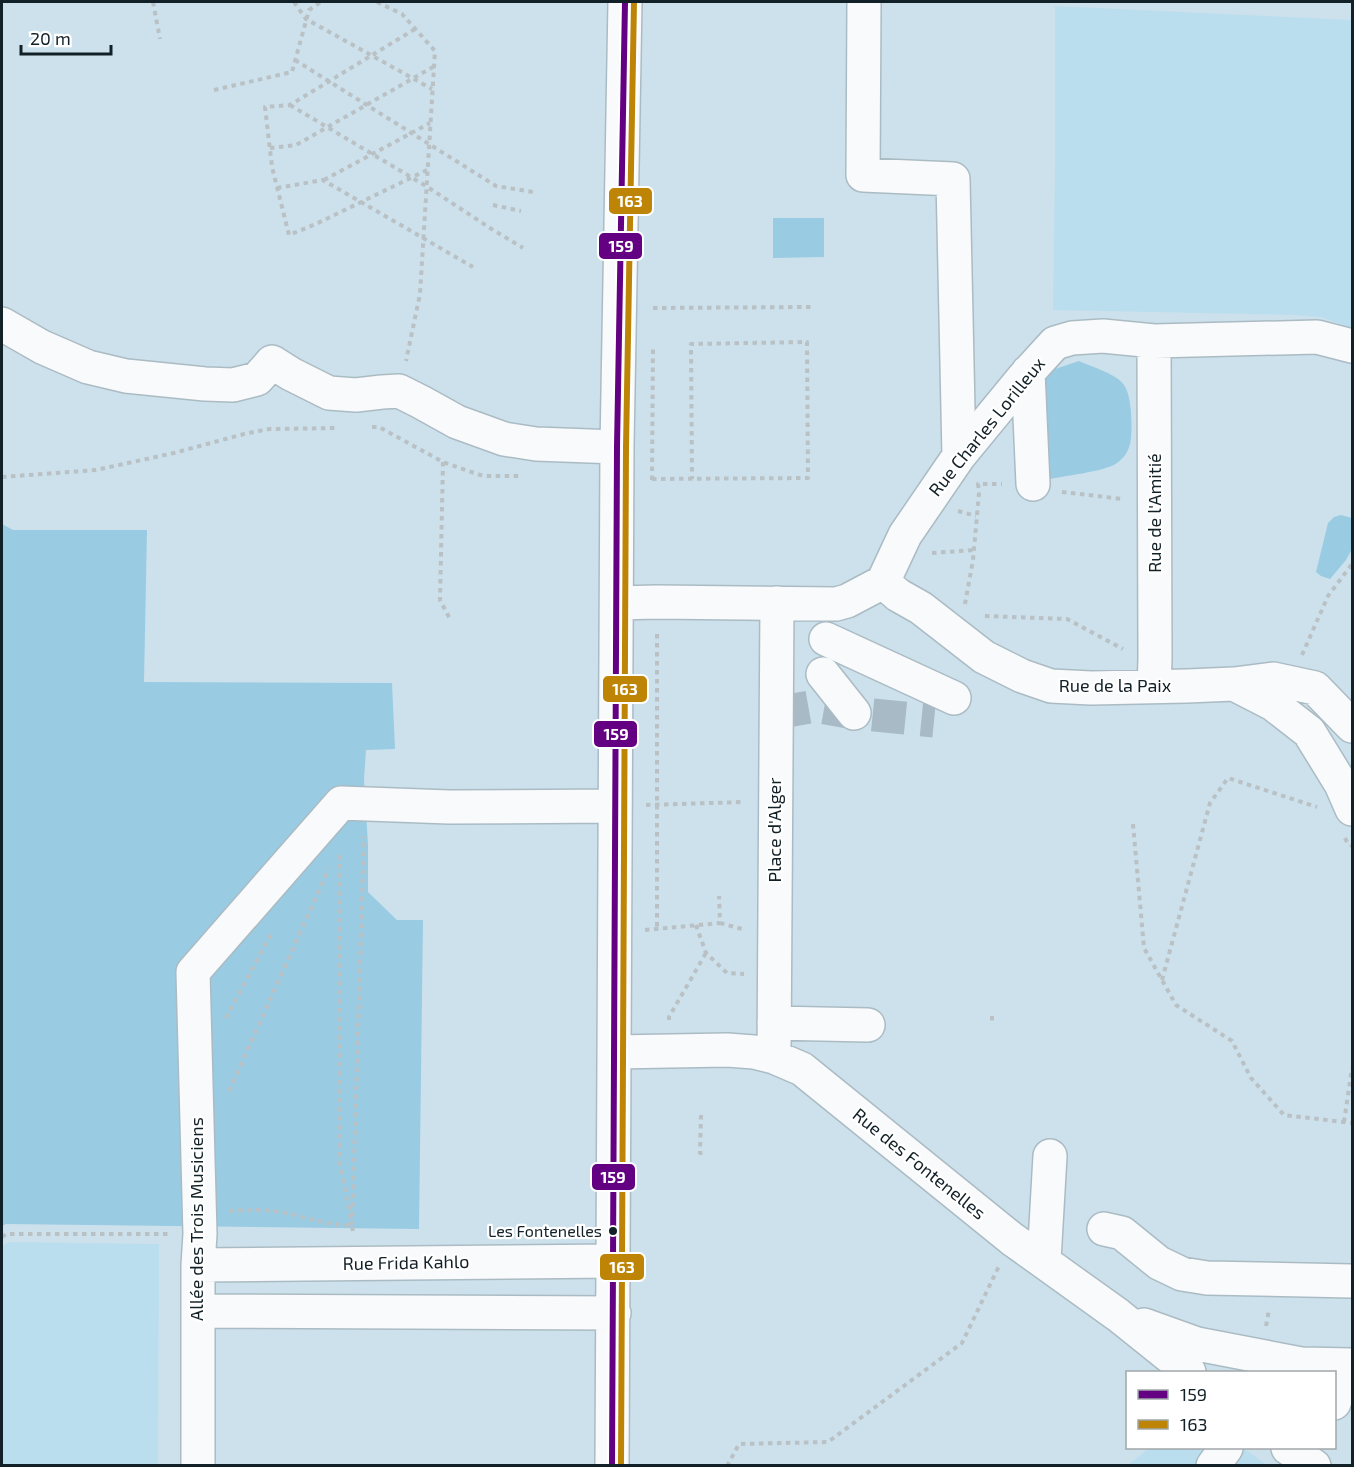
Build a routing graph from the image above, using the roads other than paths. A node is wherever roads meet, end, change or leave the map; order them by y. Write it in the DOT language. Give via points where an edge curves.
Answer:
graph roads {
  1 [pos="625,2"];
  2 [pos="864,2"];
  3 [pos="2,324"];
  4 [pos="1154,341"];
  5 [pos="1353,346"];
  6 [pos="1028,372"];
  7 [pos="617,447"];
  8 [pos="959,456"];
  9 [pos="1033,484"];
  10 [pos="884,582"];
  11 [pos="617,603"];
  12 [pos="777,603"];
  13 [pos="826,639"];
  14 [pos="1154,672"];
  15 [pos="823,674"];
  16 [pos="1234,684"];
  17 [pos="954,698"];
  18 [pos="854,713"];
  19 [pos="1353,726"];
  20 [pos="615,806"];
  21 [pos="1353,809"];
  22 [pos="774,1023"];
  23 [pos="868,1025"];
  24 [pos="614,1052"];
  25 [pos="774,1057"];
  26 [pos="1050,1155"];
  27 [pos="1104,1229"];
  28 [pos="199,1240"];
  29 [pos="1044,1260"];
  30 [pos="614,1261"];
  31 [pos="1353,1281"];
  32 [pos="198,1311"];
  33 [pos="614,1313"];
  34 [pos="1118,1315"];
  35 [pos="1353,1365"];
  36 [pos="1188,1371"];
  37 [pos="1353,1371"];
  38 [pos="1336,1398"];
  39 [pos="1225,1449"];
  40 [pos="1289,1449"];
  41 [pos="1324,1449"];
  42 [pos="198,1466"];
  43 [pos="612,1466"];
  44 [pos="1213,1466"];
  45 [pos="1314,1466"];
  46 [pos="1325,1466"];
  1 -- 7 [label="street"];
  2 -- 8 [label="street" via="863,175 952,179"];
  3 -- 7 [label="street" via="88,367 126,376 233,385 256,379 272,362 329,393 399,391 457,422 504,439"];
  4 -- 5 [label="street, Rue Charles Lorilleux" via="1317,337"];
  4 -- 6 [label="street, Rue Charles Lorilleux" via="1103,336 1072,338 1055,343"];
  4 -- 14 [label="street, Rue de l'Amitié"];
  6 -- 8 [label="street, Rue Charles Lorilleux"];
  6 -- 9 [label="street"];
  7 -- 11 [label="street"];
  8 -- 10 [label="street, Rue Charles Lorilleux" via="905,536"];
  10 -- 12 [label="street" via="836,604"];
  10 -- 14 [label="street, Rue de la Paix" via="984,657 1051,686 1091,688"];
  11 -- 12 [label="street"];
  11 -- 20 [label="street"];
  12 -- 22 [label="street, Place d'Alger"];
  13 -- 17 [label="street"];
  14 -- 16 [label="street, Rue de la Paix"];
  15 -- 18 [label="street"];
  16 -- 19 [label="street, Rue de la Paix" via="1274,679 1315,688"];
  16 -- 21 [label="street, Rue de la Paix" via="1273,704 1309,732"];
  20 -- 24 [label="street"];
  20 -- 28 [label="street, Allée des Trois Musiciens" via="341,804 193,972"];
  22 -- 23 [label="street"];
  22 -- 25 [label="street, Place d'Alger"];
  24 -- 25 [label="street, Rue des Fontenelles" via="727,1050"];
  24 -- 30 [label="street"];
  25 -- 29 [label="street, Rue des Fontenelles" via="802,1069 1012,1239"];
  26 -- 29 [label="street"];
  27 -- 31 [label="street" via="1122,1233 1159,1263 1182,1274"];
  28 -- 30 [label="street, Rue Frida Kahlo" via="354,1264"];
  28 -- 32 [label="street, Allée des Trois Musiciens"];
  29 -- 34 [label="street, Rue des Fontenelles"];
  30 -- 33 [label="street"];
  32 -- 33 [label="street"];
  32 -- 42 [label="street, Allée des Trois Musiciens"];
  33 -- 43 [label="street"];
  34 -- 35 [label="street" via="1197,1344 1301,1364"];
  34 -- 36 [label="street, Rue des Fontenelles"];
  37 -- 38 [label="street"];
  39 -- 44 [label="street"];
  40 -- 45 [label="street"];
  41 -- 46 [label="street"];
}
